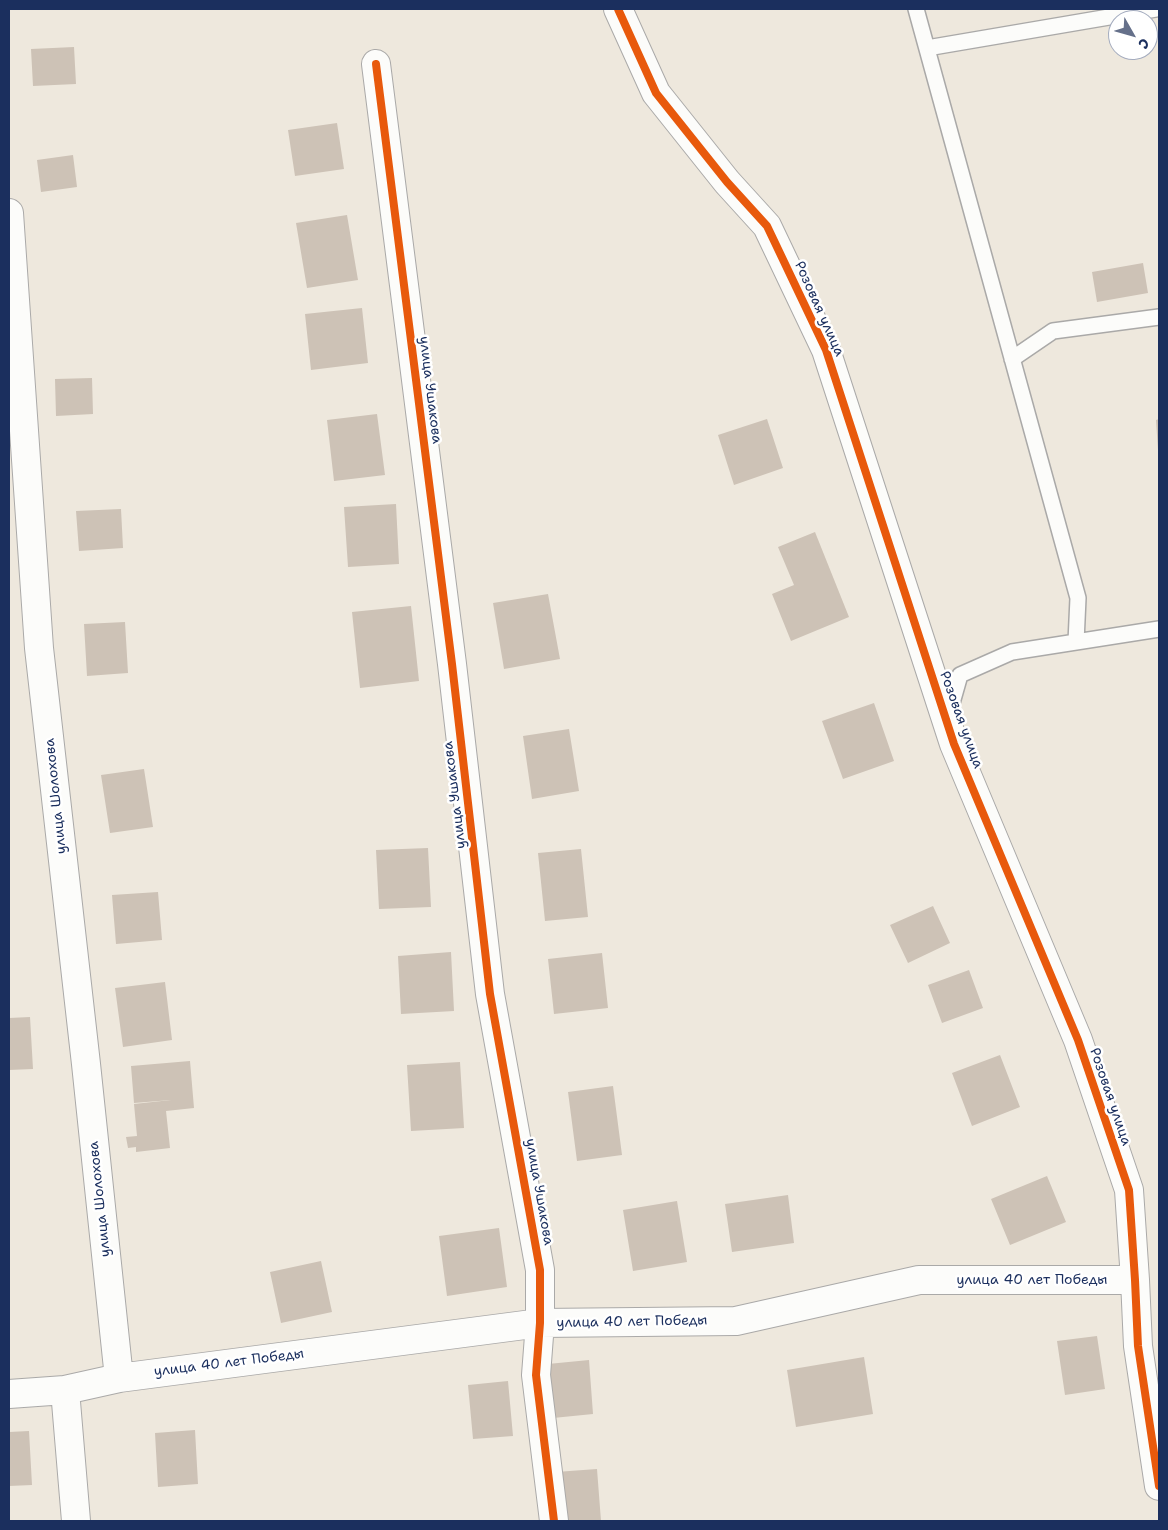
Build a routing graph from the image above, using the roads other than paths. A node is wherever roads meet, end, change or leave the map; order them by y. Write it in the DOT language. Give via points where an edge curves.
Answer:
graph roads {
  1 [pos="618,9"];
  2 [pos="916,9"];
  3 [pos="1156,9"];
  4 [pos="927,48"];
  5 [pos="376,64"];
  6 [pos="9,214"];
  7 [pos="1159,317"];
  8 [pos="1012,359"];
  9 [pos="1159,629"];
  10 [pos="1076,642"];
  11 [pos="947,721"];
  12 [pos="1135,1280"];
  13 [pos="540,1323"];
  14 [pos="119,1378"];
  15 [pos="65,1390"];
  16 [pos="9,1394"];
  17 [pos="1159,1486"];
  18 [pos="76,1521"];
  19 [pos="554,1521"];
  1 -- 11 [label="street, Розовая улица" via="656,93 727,182 767,226 826,350"];
  2 -- 4 [label="lane"];
  3 -- 4 [label="lane"];
  4 -- 8 [label="lane"];
  5 -- 13 [label="street, улица Ушакова" via="490,994 540,1270"];
  6 -- 14 [label="street, улица Шолохова" via="39,648"];
  7 -- 8 [label="lane" via="1053,331"];
  8 -- 10 [label="lane" via="1078,598"];
  9 -- 10 [label="lane"];
  10 -- 11 [label="lane" via="1012,652 960,675"];
  11 -- 12 [label="street, Розовая улица" via="1078,1040 1129,1190"];
  12 -- 13 [label="street, улица 40 лет Победы" via="919,1280 736,1321"];
  12 -- 17 [label="street, Розовая улица" via="1138,1346"];
  13 -- 14 [label="street, улица 40 лет Победы"];
  13 -- 19 [label="street, улица Ушакова" via="536,1375"];
  14 -- 15 [label="street, улица 40 лет Победы"];
  15 -- 16 [label="street, улица 40 лет Победы"];
  15 -- 18 [label="street"];
}
